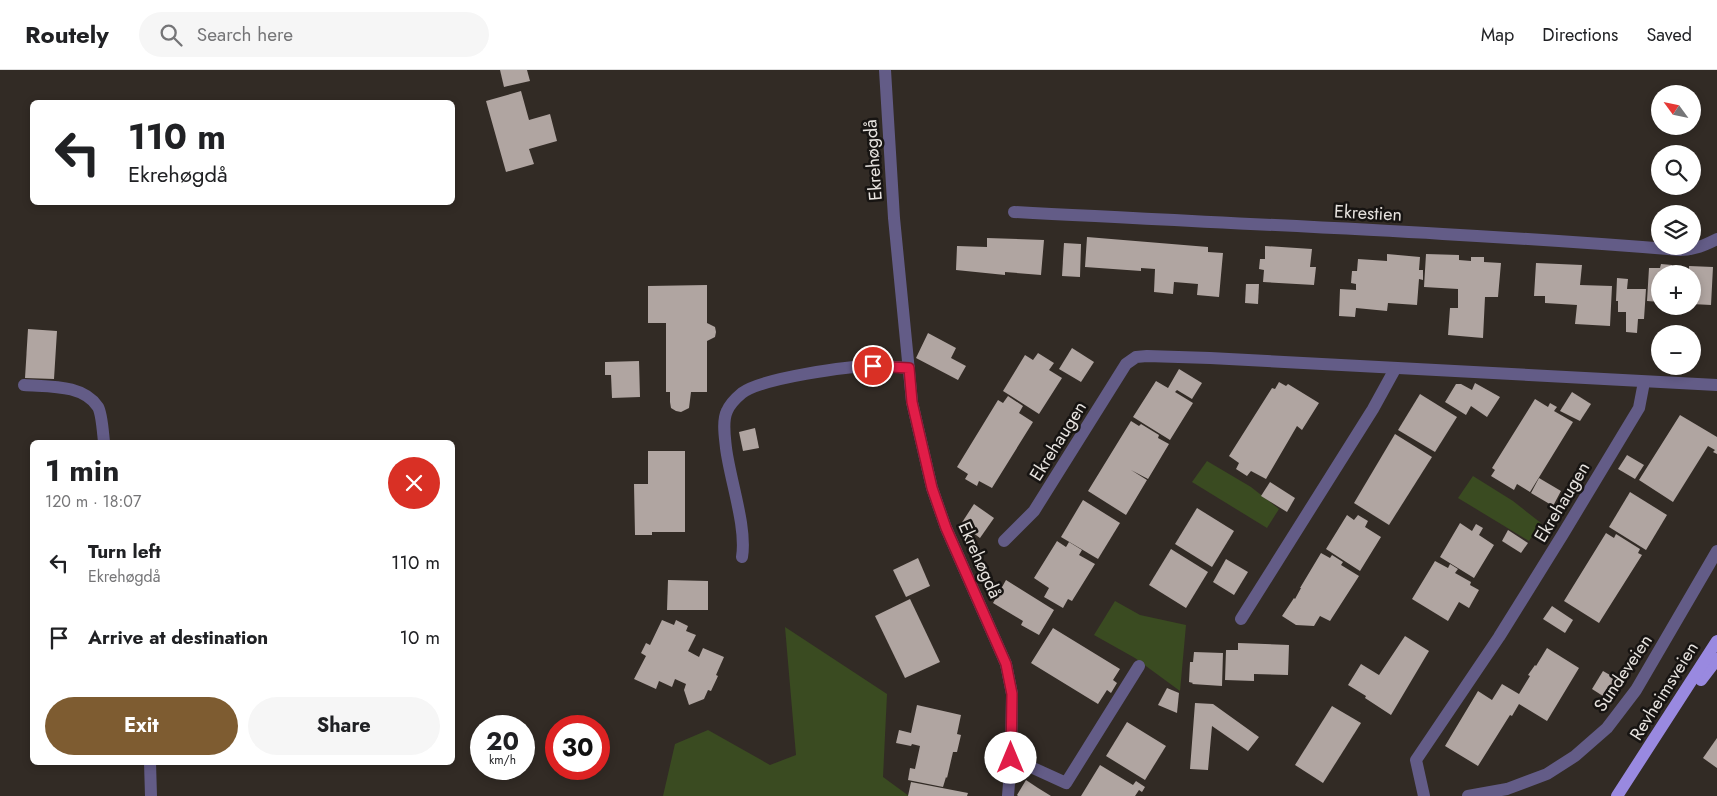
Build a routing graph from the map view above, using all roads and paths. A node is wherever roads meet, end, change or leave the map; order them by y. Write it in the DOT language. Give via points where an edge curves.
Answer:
graph roads {
  1 [pos="885,70"];
  2 [pos="1014,212"];
  3 [pos="1717,239"];
  4 [pos="909,368"];
  5 [pos="1395,369"];
  6 [pos="1644,382"];
  7 [pos="24,385"];
  8 [pos="1717,385"];
  9 [pos="104,440"];
  10 [pos="1004,541"];
  11 [pos="1717,551"];
  12 [pos="742,557"];
  13 [pos="1241,620"];
  14 [pos="1717,641"];
  15 [pos="1717,659"];
  16 [pos="1139,666"];
  17 [pos="1011,758"];
  18 [pos="1641,761"];
  19 [pos="150,765"];
  20 [pos="151,796"];
  21 [pos="1008,796"];
  22 [pos="1424,796"];
  23 [pos="1468,796"];
  24 [pos="1617,796"];
  1 -- 4 [label="street, Ekrehøgdå" via="894,218"];
  2 -- 3 [label="street, Ekrestien" via="1358,229 1680,250 1690,250"];
  4 -- 12 [label="street" via="873,366 803,375 760,384 732,402 726,412 726,449 740,521"];
  4 -- 17 [label="street, Ekrehøgdå" via="912,402 932,488 946,528 1006,664 1012,694"];
  5 -- 6 [label="street"];
  5 -- 10 [label="street, Ekrehaugen" via="1136,357 1126,364 1034,511"];
  5 -- 13 [label="street"];
  6 -- 8 [label="street"];
  6 -- 22 [label="street, Ekrehaugen" via="1639,408 1499,637 1416,760"];
  7 -- 9 [label="street" via="67,388 84,393 98,408"];
  11 -- 23 [label="street, Sundeveien" via="1636,690 1607,728 1575,756 1547,774 1507,789"];
  14 -- 18 [label="main road, Revheimsveien"];
  15 -- 18 [label="main road, Revheimsveien"];
  16 -- 17 [label="street" via="1066,783"];
  17 -- 21 [label="street, Ekrehøgdå"];
  18 -- 24 [label="main road, Revheimsveien"];
  19 -- 20 [label="street"];
}
